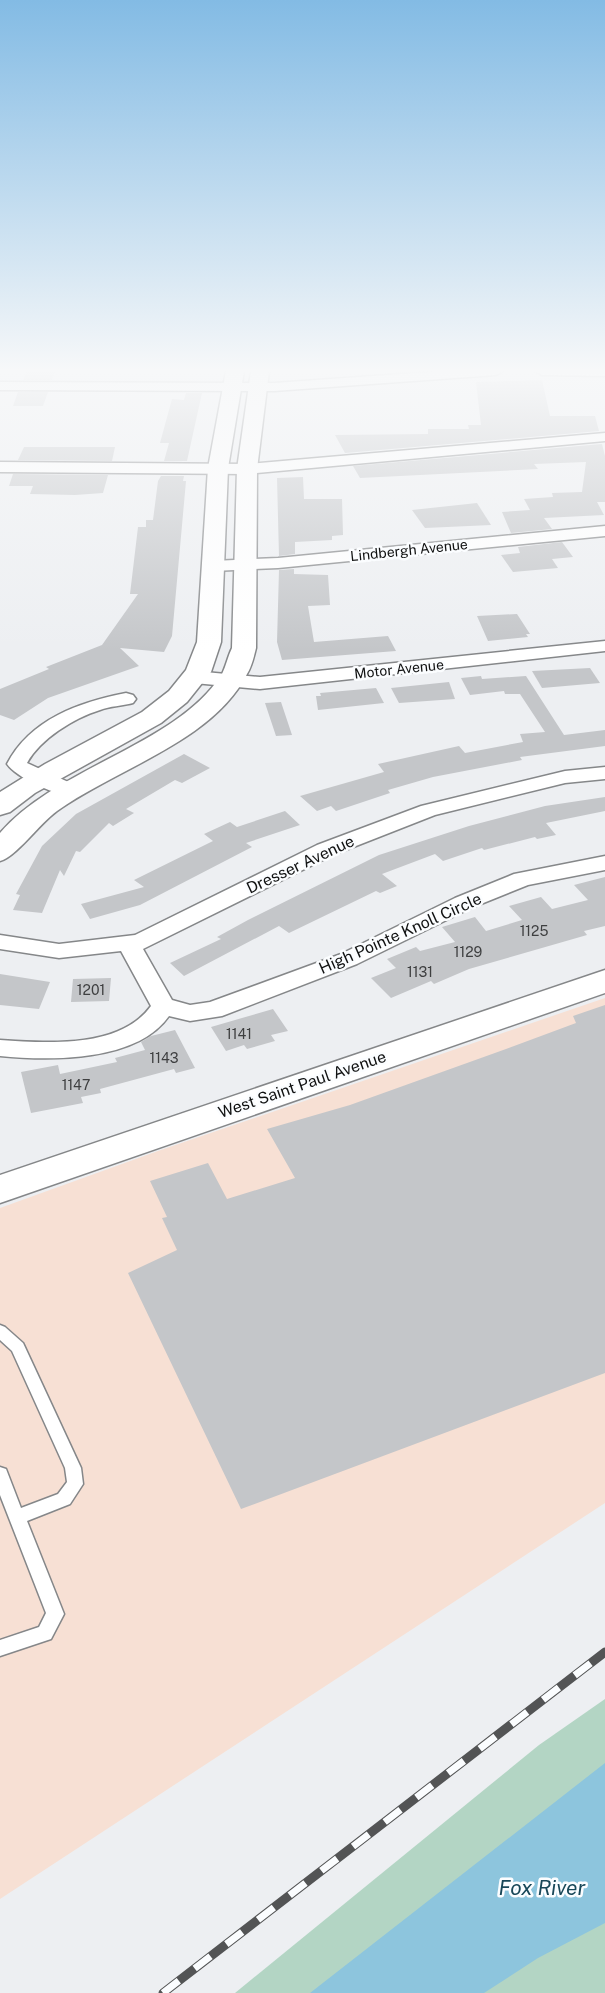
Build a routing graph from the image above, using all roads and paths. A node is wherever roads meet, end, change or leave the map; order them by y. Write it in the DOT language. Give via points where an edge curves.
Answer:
graph roads {
  1 [pos="219,464"];
  2 [pos="248,464"];
  3 [pos="303,464"];
  4 [pos="0,467"];
  5 [pos="218,468"];
  6 [pos="247,469"];
  7 [pos="605,531"];
  8 [pos="245,565"];
  9 [pos="213,566"];
  10 [pos="605,646"];
  11 [pos="194,677"];
  12 [pos="228,682"];
  13 [pos="126,699"];
  14 [pos="605,773"];
  15 [pos="40,778"];
  16 [pos="70,790"];
  17 [pos="0,806"];
  18 [pos="0,852"];
  19 [pos="605,863"];
  20 [pos="0,942"];
  21 [pos="128,943"];
  22 [pos="605,981"];
  23 [pos="163,1006"];
  24 [pos="0,1047"];
  25 [pos="0,1189"];
  26 [pos="0,1331"];
  27 [pos="0,1473"];
  28 [pos="17,1517"];
  29 [pos="0,1648"];
  1 -- 5 [label="street"];
  2 -- 6 [label="street"];
  3 -- 6 [label="street"];
  4 -- 5 [label="street"];
  5 -- 6 [label="street"];
  5 -- 9 [label="street"];
  6 -- 8 [label="street"];
  7 -- 8 [label="street, Lindbergh Avenue"];
  8 -- 9 [label="street, Lindbergh Avenue"];
  8 -- 12 [label="street" via="243,658"];
  9 -- 11 [label="street" via="209,642 206,657"];
  10 -- 12 [label="street, Motor Avenue" via="260,684"];
  11 -- 12 [label="street, Motor Avenue"];
  11 -- 15 [label="street" via="151,717"];
  12 -- 16 [label="street" via="184,725"];
  13 -- 15 [label="street" via="80,711 32,745 17,764"];
  14 -- 21 [label="street, Dresser Avenue" via="565,777 428,810 325,850 140,942"];
  15 -- 16 [label="street"];
  15 -- 17 [label="street"];
  16 -- 18 [label="street" via="36,814"];
  19 -- 23 [label="street, High Pointe Knoll Circle" via="522,879 349,958 213,1010 190,1013"];
  20 -- 21 [label="street, Dresser Avenue" via="59,951"];
  21 -- 23 [label="street"];
  22 -- 25 [label="street, West Saint Paul Avenue"];
  23 -- 24 [label="street" via="144,1030 113,1040 61,1050"];
  26 -- 28 [label="lane" via="18,1347 73,1468 75,1484 64,1499"];
  27 -- 28 [label="lane"];
  28 -- 29 [label="lane" via="55,1614 45,1633"];
}
